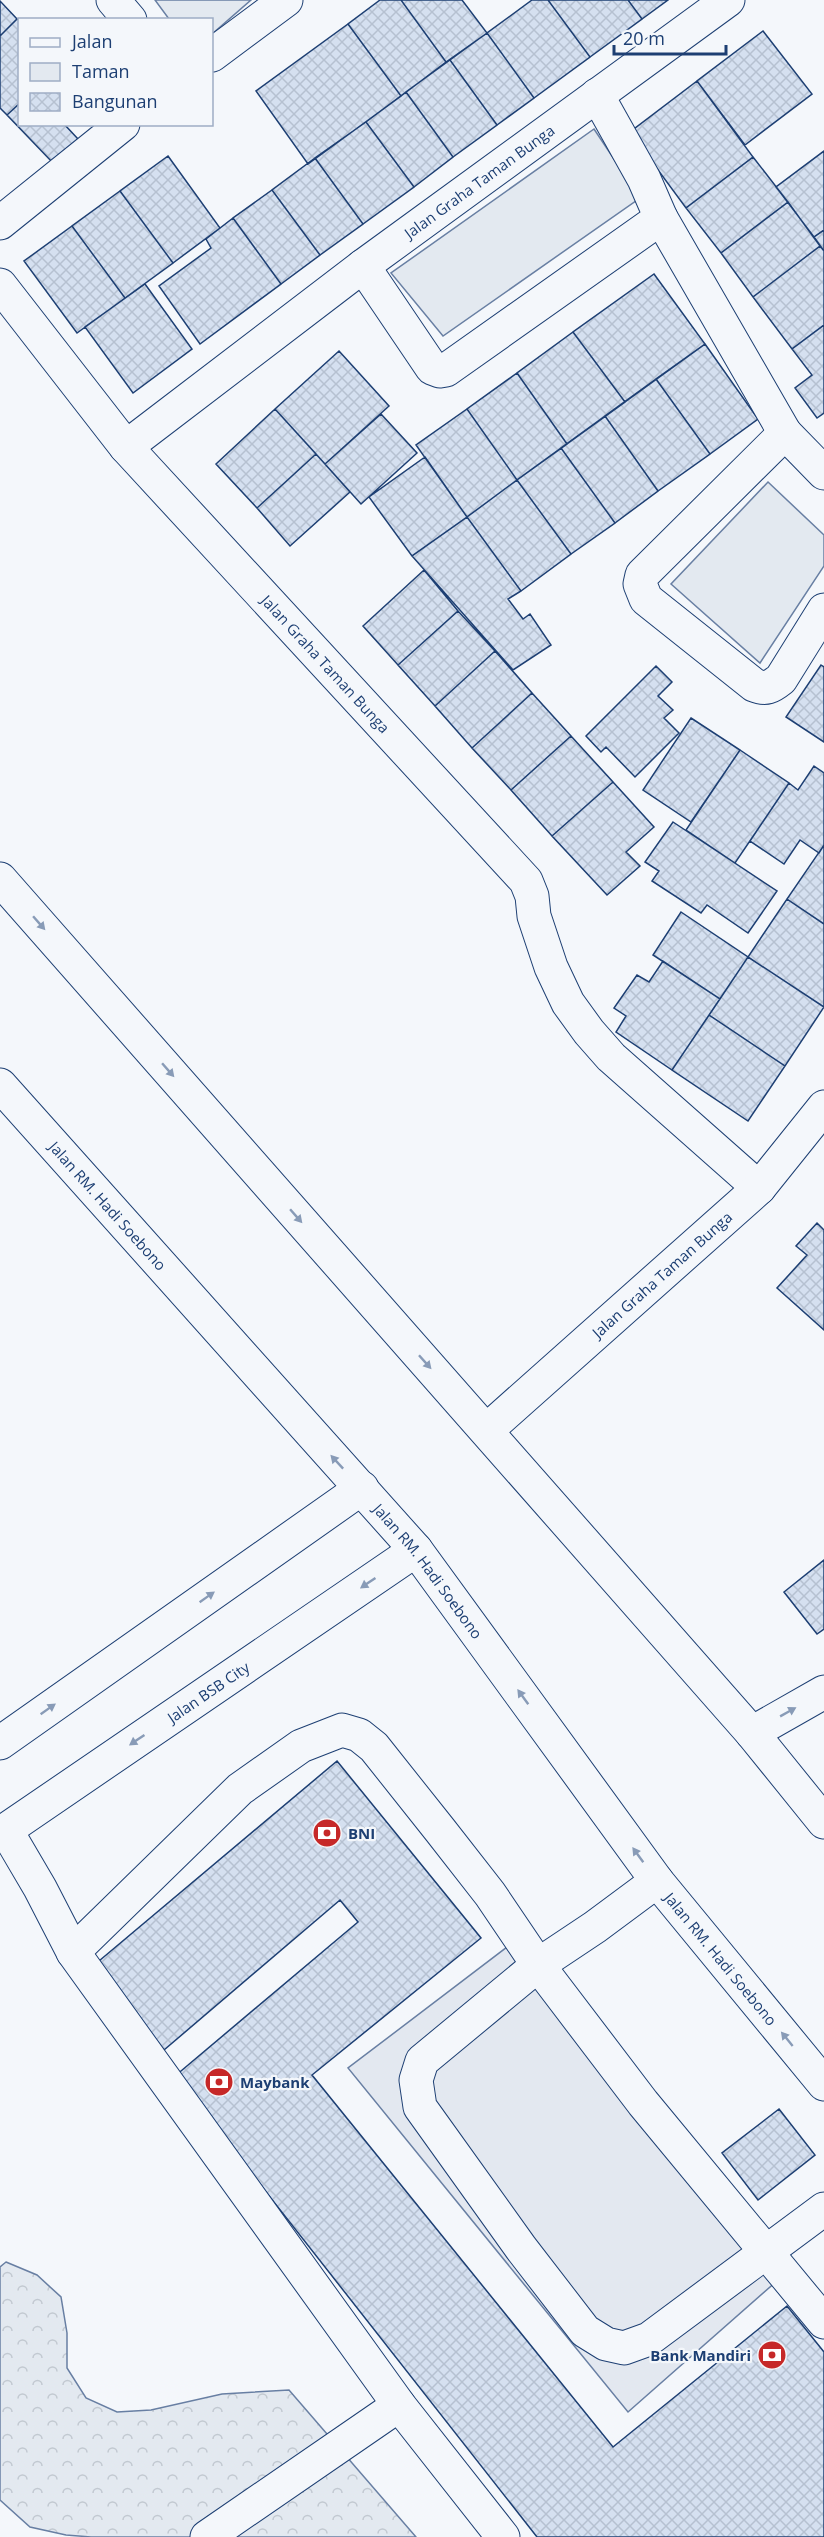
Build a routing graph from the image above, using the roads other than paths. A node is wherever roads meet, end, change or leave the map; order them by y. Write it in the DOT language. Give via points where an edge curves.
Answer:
graph roads {
  1 [pos="113,0"];
  2 [pos="286,0"];
  3 [pos="728,0"];
  4 [pos="128,18"];
  5 [pos="213,54"];
  6 [pos="597,95"];
  7 [pos="121,126"];
  8 [pos="661,218"];
  9 [pos="0,223"];
  10 [pos="363,266"];
  11 [pos="0,285"];
  12 [pos="785,433"];
  13 [pos="126,447"];
  14 [pos="824,474"];
  15 [pos="824,610"];
  16 [pos="0,879"];
  17 [pos="0,1085"];
  18 [pos="824,1107"];
  19 [pos="759,1188"];
  20 [pos="487,1430"];
  21 [pos="362,1488"];
  22 [pos="416,1550"];
  23 [pos="824,1692"];
  24 [pos="752,1733"];
  25 [pos="0,1743"];
  26 [pos="824,1822"];
  27 [pos="3,1832"];
  28 [pos="657,1881"];
  29 [pos="73,1952"];
  30 [pos="538,1965"];
  31 [pos="824,2084"];
  32 [pos="824,2209"];
  33 [pos="767,2254"];
  34 [pos="824,2322"];
  35 [pos="399,2405"];
  36 [pos="207,2537"];
  37 [pos="503,2537"];
  1 -- 4 [label="street"];
  2 -- 5 [label="street"];
  3 -- 6 [label="street, Jalan Graha Taman Bunga"];
  6 -- 8 [label="street"];
  6 -- 10 [label="street, Jalan Graha Taman Bunga"];
  7 -- 9 [label="street"];
  8 -- 10 [label="street" via="440,371 432,368"];
  8 -- 12 [label="street"];
  10 -- 13 [label="street, Jalan Graha Taman Bunga"];
  11 -- 13 [label="street, Jalan Graha Taman Bunga"];
  12 -- 14 [label="street"];
  12 -- 15 [label="street" via="642,575 640,584 646,599 762,688 781,679"];
  13 -- 19 [label="street, Jalan Graha Taman Bunga" via="526,881 550,967 568,1004 588,1032"];
  16 -- 20 [label="street, one-way"];
  21 -- 17 [label="street, Jalan RM. Hadi Soebono, one-way"];
  18 -- 19 [label="street, Jalan Graha Taman Bunga"];
  19 -- 20 [label="street, Jalan Graha Taman Bunga"];
  20 -- 24 [label="street" via="524,1477"];
  21 -- 22 [label="street, Jalan RM. Hadi Soebono"];
  25 -- 21 [label="street, one-way"];
  22 -- 27 [label="street, Jalan BSB City, one-way"];
  28 -- 22 [label="street, Jalan RM. Hadi Soebono, one-way"];
  24 -- 23 [label="street, one-way"];
  24 -- 26 [label="street"];
  27 -- 29 [label="street" via="40,1888"];
  28 -- 30 [label="street"];
  31 -- 28 [label="street, Jalan RM. Hadi Soebono, one-way"];
  29 -- 30 [label="street" via="240,1789 301,1746 342,1730 359,1735 374,1747 490,1894"];
  29 -- 35 [label="street"];
  30 -- 33 [label="street" via="643,2103"];
  30 -- 33 [label="street" via="422,2061 416,2080 420,2107 585,2331 606,2344 624,2348 649,2339"];
  32 -- 33 [label="street"];
  33 -- 34 [label="street"];
  35 -- 36 [label="street"];
  35 -- 37 [label="street"];
}
